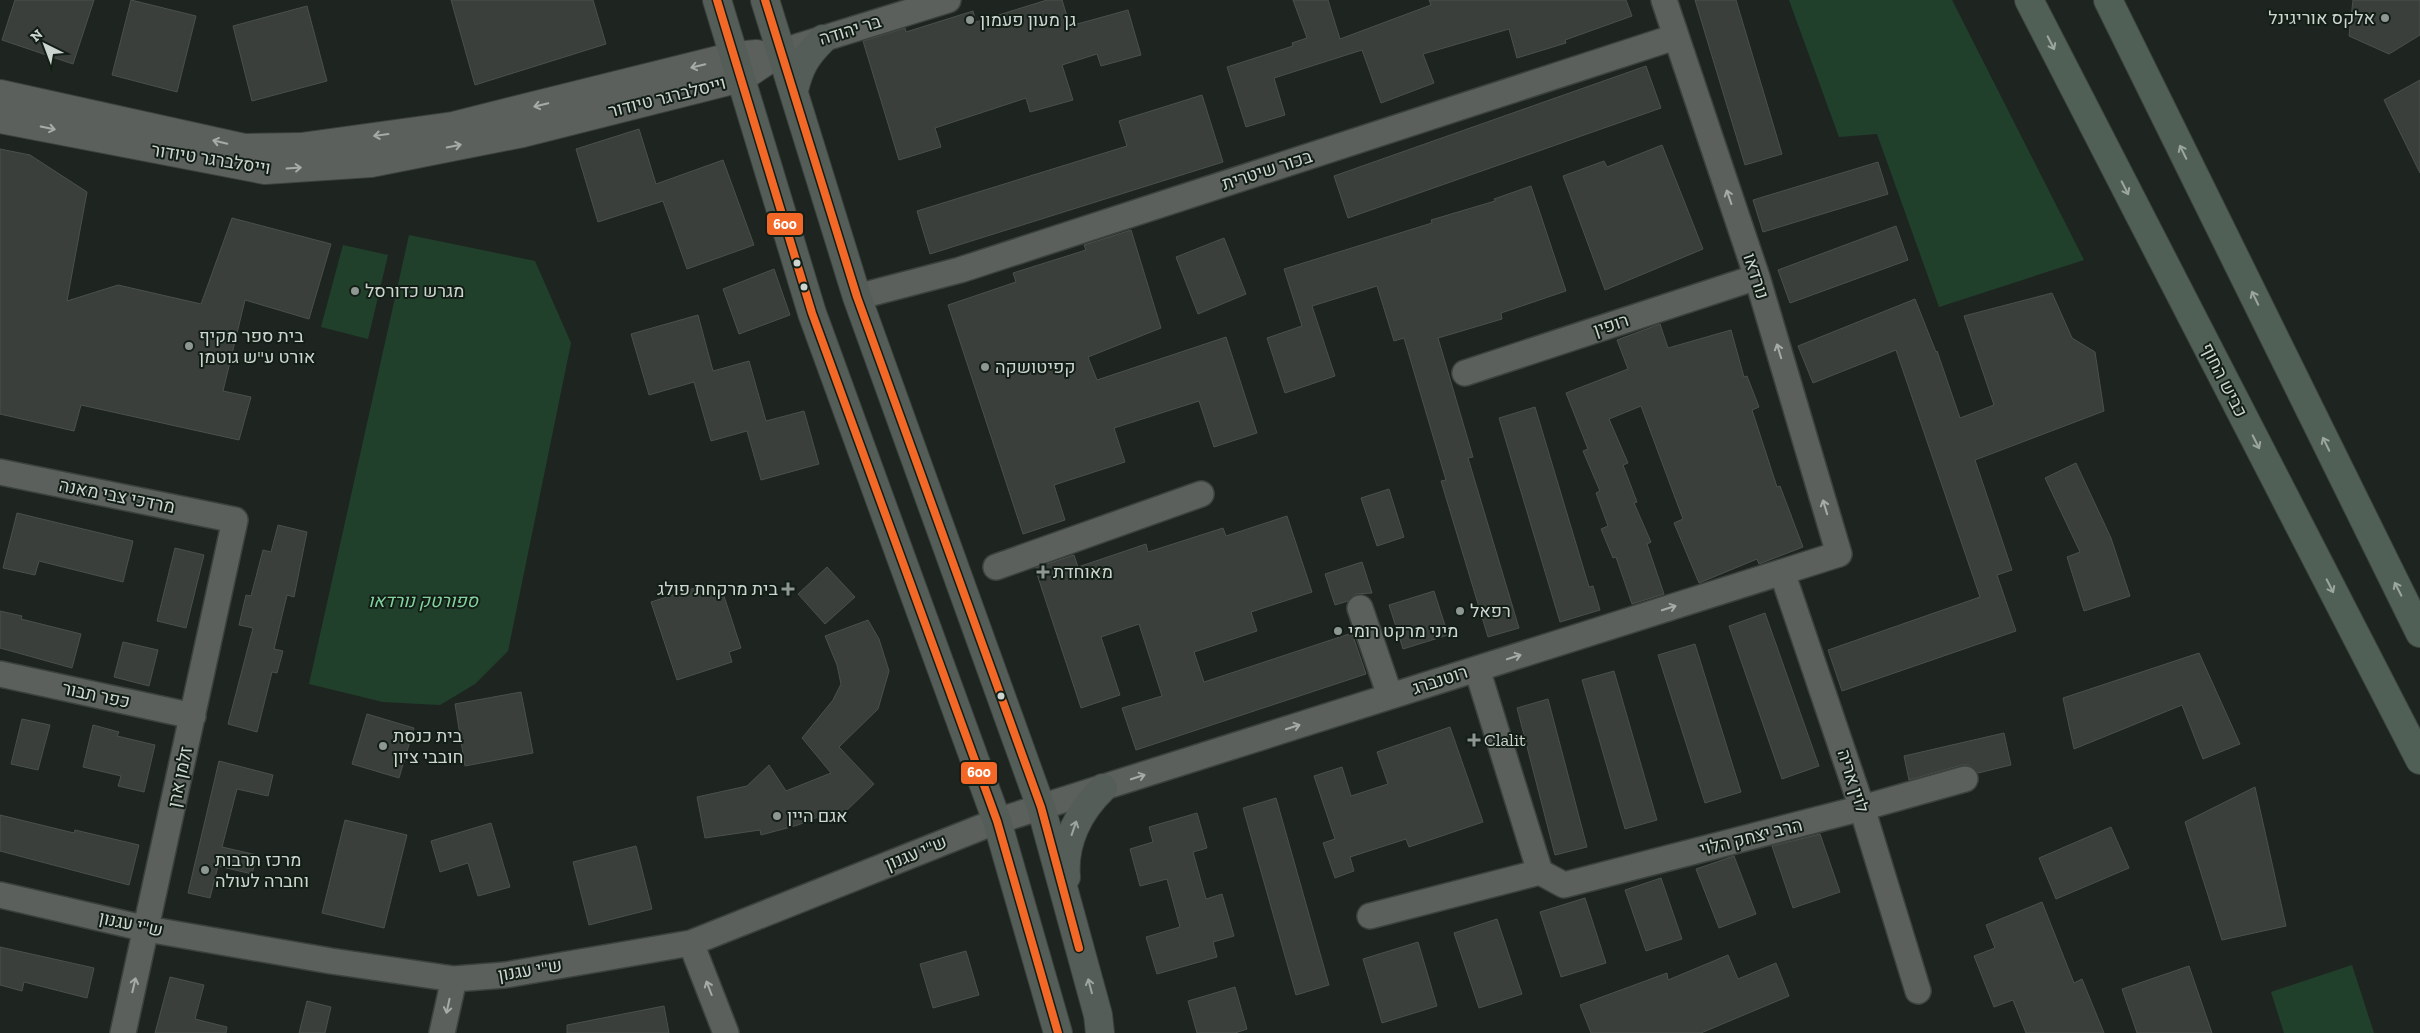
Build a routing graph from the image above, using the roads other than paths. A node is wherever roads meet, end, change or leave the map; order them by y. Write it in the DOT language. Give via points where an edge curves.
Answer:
graph roads {
  1 [pos="717,0"];
  2 [pos="765,0"];
  3 [pos="948,0"];
  4 [pos="1664,0"];
  5 [pos="2029,0"];
  6 [pos="2108,0"];
  7 [pos="1675,37"];
  8 [pos="823,39"];
  9 [pos="780,52"];
  10 [pos="737,67"];
  11 [pos="794,90"];
  12 [pos="0,94"];
  13 [pos="0,119"];
  14 [pos="1757,277"];
  15 [pos="857,297"];
  16 [pos="1466,373"];
  17 [pos="0,472"];
  18 [pos="1201,494"];
  19 [pos="235,520"];
  20 [pos="1839,554"];
  21 [pos="996,567"];
  22 [pos="1782,572"];
  23 [pos="1360,608"];
  24 [pos="2420,633"];
  25 [pos="1477,669"];
  26 [pos="0,674"];
  27 [pos="1390,696"];
  28 [pos="193,716"];
  29 [pos="2420,760"];
  30 [pos="1965,779"];
  31 [pos="1103,788"];
  32 [pos="1042,807"];
  33 [pos="1862,808"];
  34 [pos="998,821"];
  35 [pos="1540,872"];
  36 [pos="0,894"];
  37 [pos="1069,910"];
  38 [pos="1370,916"];
  39 [pos="147,928"];
  40 [pos="691,943"];
  41 [pos="454,979"];
  42 [pos="1918,991"];
  43 [pos="123,1033"];
  44 [pos="442,1033"];
  45 [pos="726,1033"];
  46 [pos="1058,1033"];
  47 [pos="1100,1033"];
  1 -- 10 [label="main road"];
  2 -- 9 [label="main road"];
  3 -- 8 [label="street, בר יהודה"];
  4 -- 7 [label="street, נורדאו"];
  5 -- 29 [label="highway, כביש החוף, one-way"];
  24 -- 6 [label="highway, one-way"];
  14 -- 7 [label="street, נורדאו, one-way"];
  7 -- 15 [label="street, בכור שיטרית" via="960,270"];
  8 -- 9 [label="street, בר יהודה"];
  8 -- 11 [label="main road" via="800,67"];
  9 -- 10 [label="street, וייסלברגר טיודור"];
  9 -- 11 [label="main road"];
  10 -- 12 [label="street, וייסלברגר טיודור, one-way" via="453,126 301,147 244,148"];
  13 -- 10 [label="street, וייסלברגר טיודור, one-way" via="265,170 371,163 523,133"];
  10 -- 34 [label="main road" via="812,313"];
  11 -- 15 [label="main road"];
  14 -- 16 [label="street, רופין"];
  20 -- 14 [label="street, נורדאו, one-way"];
  15 -- 32 [label="main road"];
  17 -- 19 [label="street, מרדכי צבי מאנה"];
  18 -- 21 [label="street"];
  19 -- 28 [label="street, זלמן ארן"];
  20 -- 22 [label="street, רוטנברג"];
  25 -- 22 [label="street, רוטנברג, one-way"];
  22 -- 33 [label="street, לוין אריה"];
  23 -- 27 [label="street"];
  25 -- 27 [label="street, רוטנברג"];
  25 -- 35 [label="street"];
  26 -- 28 [label="street, כפר תבור"];
  31 -- 27 [label="street, רוטנברג, one-way"];
  28 -- 39 [label="street, זלמן ארן"];
  30 -- 33 [label="street, הרב יצחק הלוי"];
  31 -- 32 [label="street, רוטנברג"];
  37 -- 31 [label="main road, one-way" via="1065,868 1070,842 1077,820"];
  32 -- 34 [label="street, ש\"י עגנון"];
  32 -- 37 [label="main road"];
  33 -- 35 [label="street, הרב יצחק הלוי" via="1564,885"];
  33 -- 42 [label="street, לוין אריה"];
  34 -- 40 [label="street, ש\"י עגנון"];
  34 -- 46 [label="main road"];
  35 -- 38 [label="street"];
  36 -- 39 [label="street, ש\"י עגנון"];
  47 -- 37 [label="main road, one-way"];
  39 -- 41 [label="street, ש\"י עגנון"];
  43 -- 39 [label="street, זלמן ארן, one-way"];
  40 -- 41 [label="street, ש\"י עגנון" via="505,975"];
  45 -- 40 [label="street, one-way"];
  41 -- 44 [label="street, one-way"];
}
